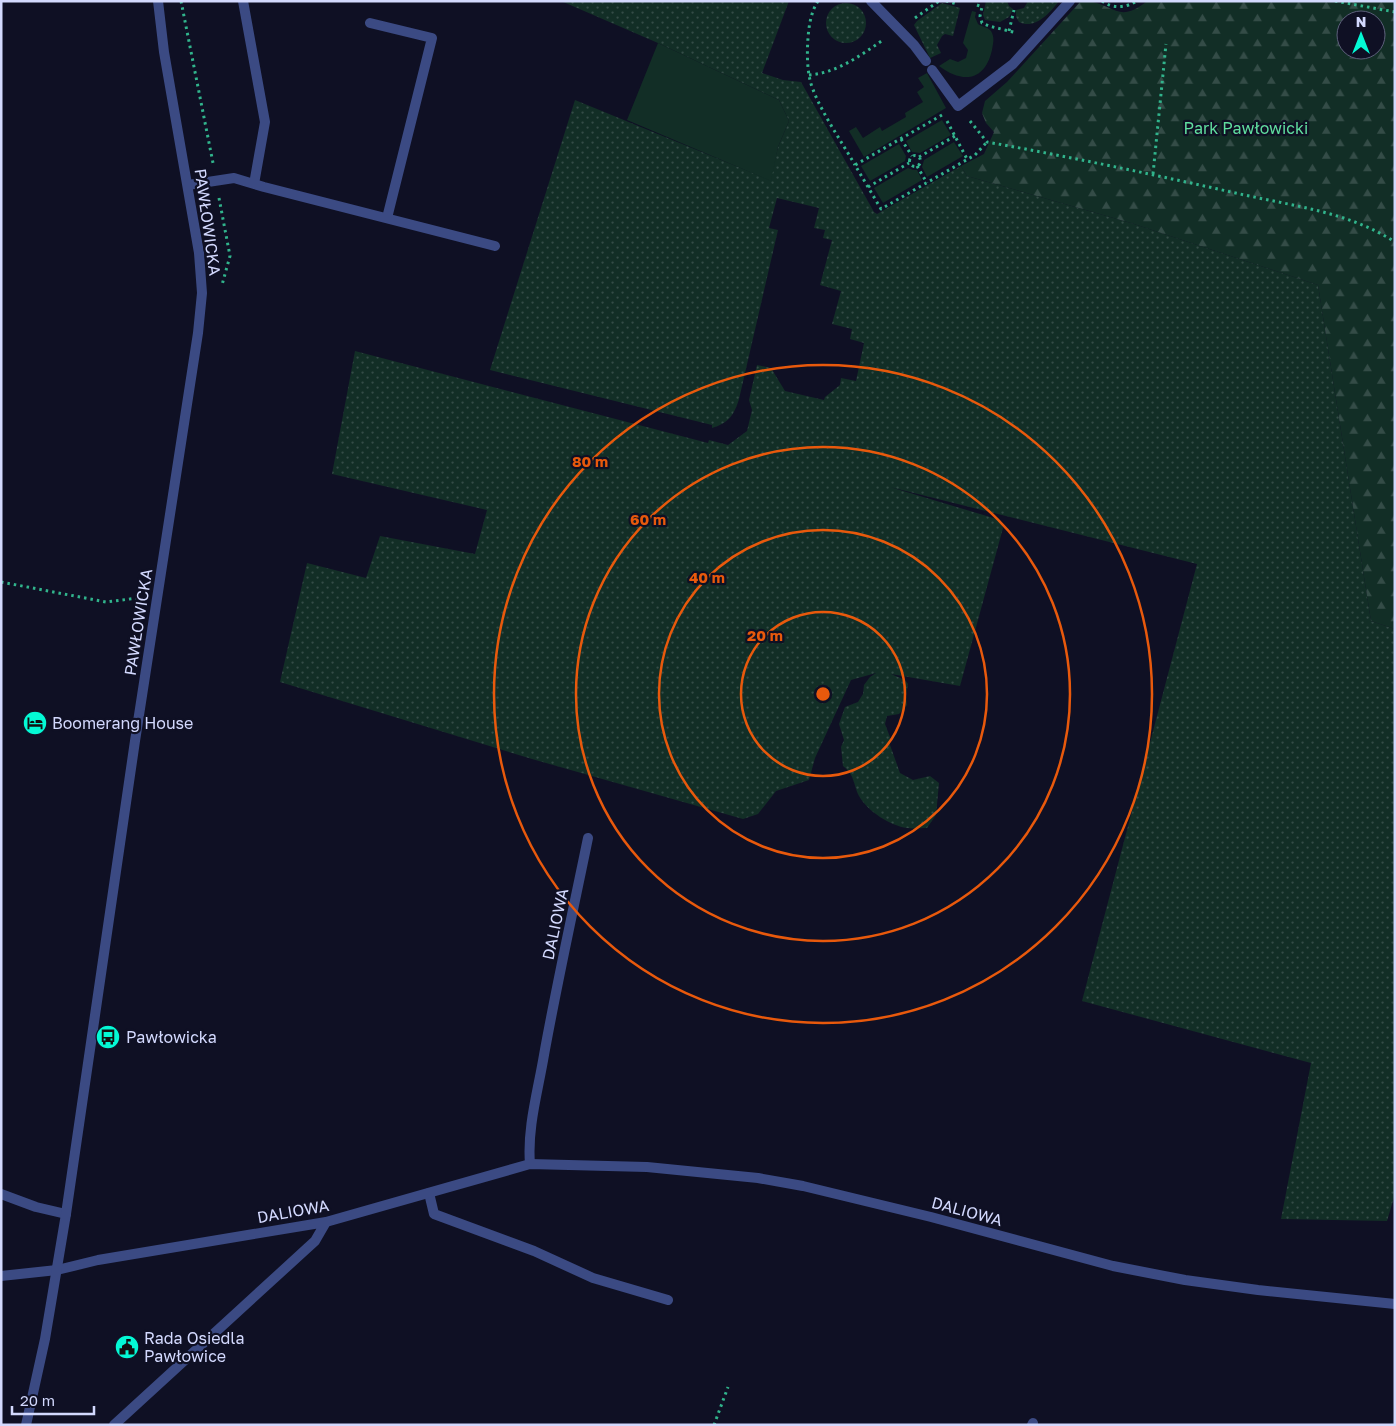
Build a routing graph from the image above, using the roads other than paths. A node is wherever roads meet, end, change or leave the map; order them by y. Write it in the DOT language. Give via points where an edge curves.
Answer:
graph roads {
  1 [pos="158,1"];
  2 [pos="243,1"];
  3 [pos="1070,1"];
  4 [pos="872,2"];
  5 [pos="370,23"];
  6 [pos="254,184"];
  7 [pos="188,185"];
  8 [pos="387,218"];
  9 [pos="495,246"];
  10 [pos="588,838"];
  11 [pos="530,1164"];
  12 [pos="429,1193"];
  13 [pos="1,1194"];
  14 [pos="66,1214"];
  15 [pos="326,1222"];
  16 [pos="57,1270"];
  17 [pos="1,1276"];
  18 [pos="668,1300"];
  19 [pos="1395,1304"];
  20 [pos="26,1425"];
  21 [pos="114,1425"];
  1 -- 7 [label="street, PAWŁOWICKA"];
  2 -- 6 [label="street" via="265,122"];
  3 -- 4 [label="street" via="1013,64 958,106 914,45"];
  5 -- 8 [label="street" via="432,38"];
  6 -- 7 [label="street" via="234,178"];
  6 -- 8 [label="street"];
  7 -- 14 [label="street, PAWŁOWICKA" via="202,297 198,333"];
  8 -- 9 [label="street"];
  10 -- 11 [label="street, DALIOWA" via="540,1076 528,1144"];
  11 -- 12 [label="street, DALIOWA"];
  11 -- 19 [label="street, DALIOWA" via="646,1168 758,1178 875,1203 1113,1266 1176,1279"];
  12 -- 15 [label="street, DALIOWA"];
  12 -- 18 [label="street" via="434,1214 534,1251 593,1278"];
  13 -- 14 [label="street"];
  14 -- 16 [label="street, PAWŁOWICKA"];
  15 -- 16 [label="street, DALIOWA" via="98,1260"];
  15 -- 21 [label="street" via="315,1241"];
  16 -- 17 [label="street, DALIOWA"];
  16 -- 20 [label="street, PAWŁOWICKA"];
}
